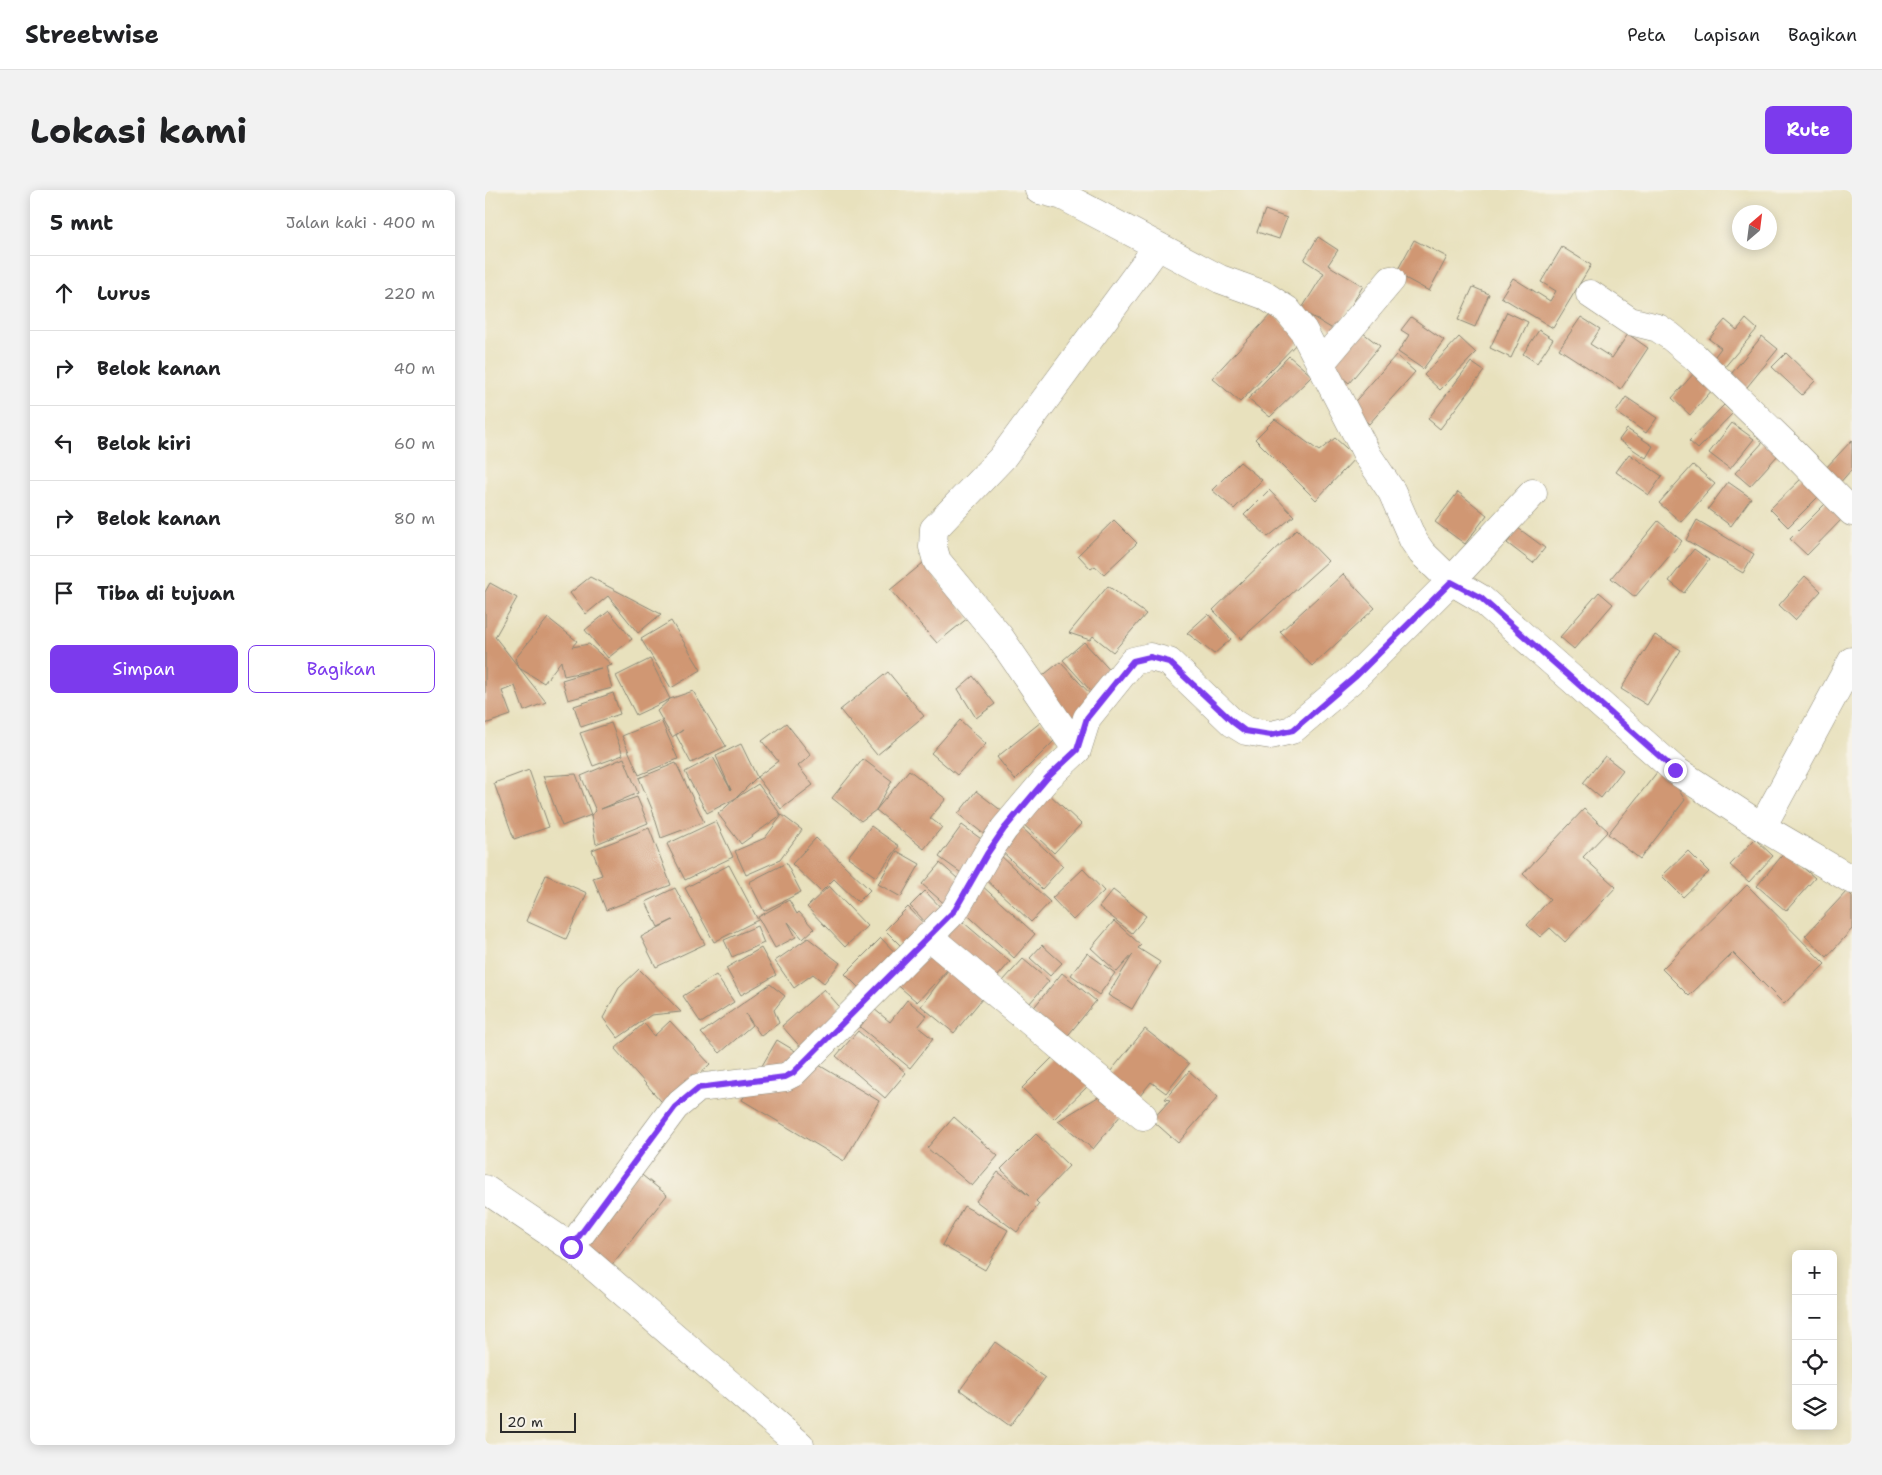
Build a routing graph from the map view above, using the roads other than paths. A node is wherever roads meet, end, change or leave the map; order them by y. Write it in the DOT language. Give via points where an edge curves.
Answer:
graph roads {
  1 [pos="1056,192"];
  2 [pos="1158,246"];
  3 [pos="1391,280"];
  4 [pos="1590,294"];
  5 [pos="1320,364"];
  6 [pos="1533,493"];
  7 [pos="1852,512"];
  8 [pos="1451,582"];
  9 [pos="1852,661"];
  10 [pos="1077,750"];
  11 [pos="1762,827"];
  12 [pos="1852,880"];
  13 [pos="928,936"];
  14 [pos="1143,1116"];
  15 [pos="485,1189"];
  16 [pos="571,1247"];
  17 [pos="800,1445"];
  1 -- 2 [label="street"];
  2 -- 5 [label="street" via="1219,279 1263,295 1287,310 1303,330"];
  2 -- 10 [label="street" via="1001,458 934,529 933,547 937,561 999,636"];
  3 -- 5 [label="street"];
  4 -- 7 [label="street" via="1631,321 1658,328 1670,336"];
  5 -- 8 [label="street" via="1368,456 1392,492 1413,540"];
  6 -- 8 [label="street"];
  8 -- 10 [label="street" via="1348,683 1293,730 1271,735 1245,731 1169,662 1150,657 1133,661 1087,718"];
  8 -- 11 [label="street" via="1481,598 1675,770"];
  9 -- 11 [label="street"];
  10 -- 13 [label="street" via="1047,778 1004,829 955,910"];
  11 -- 12 [label="street"];
  13 -- 14 [label="street"];
  13 -- 16 [label="street" via="793,1073 785,1077 698,1088 684,1099"];
  15 -- 16 [label="street"];
  16 -- 17 [label="street"];
}
